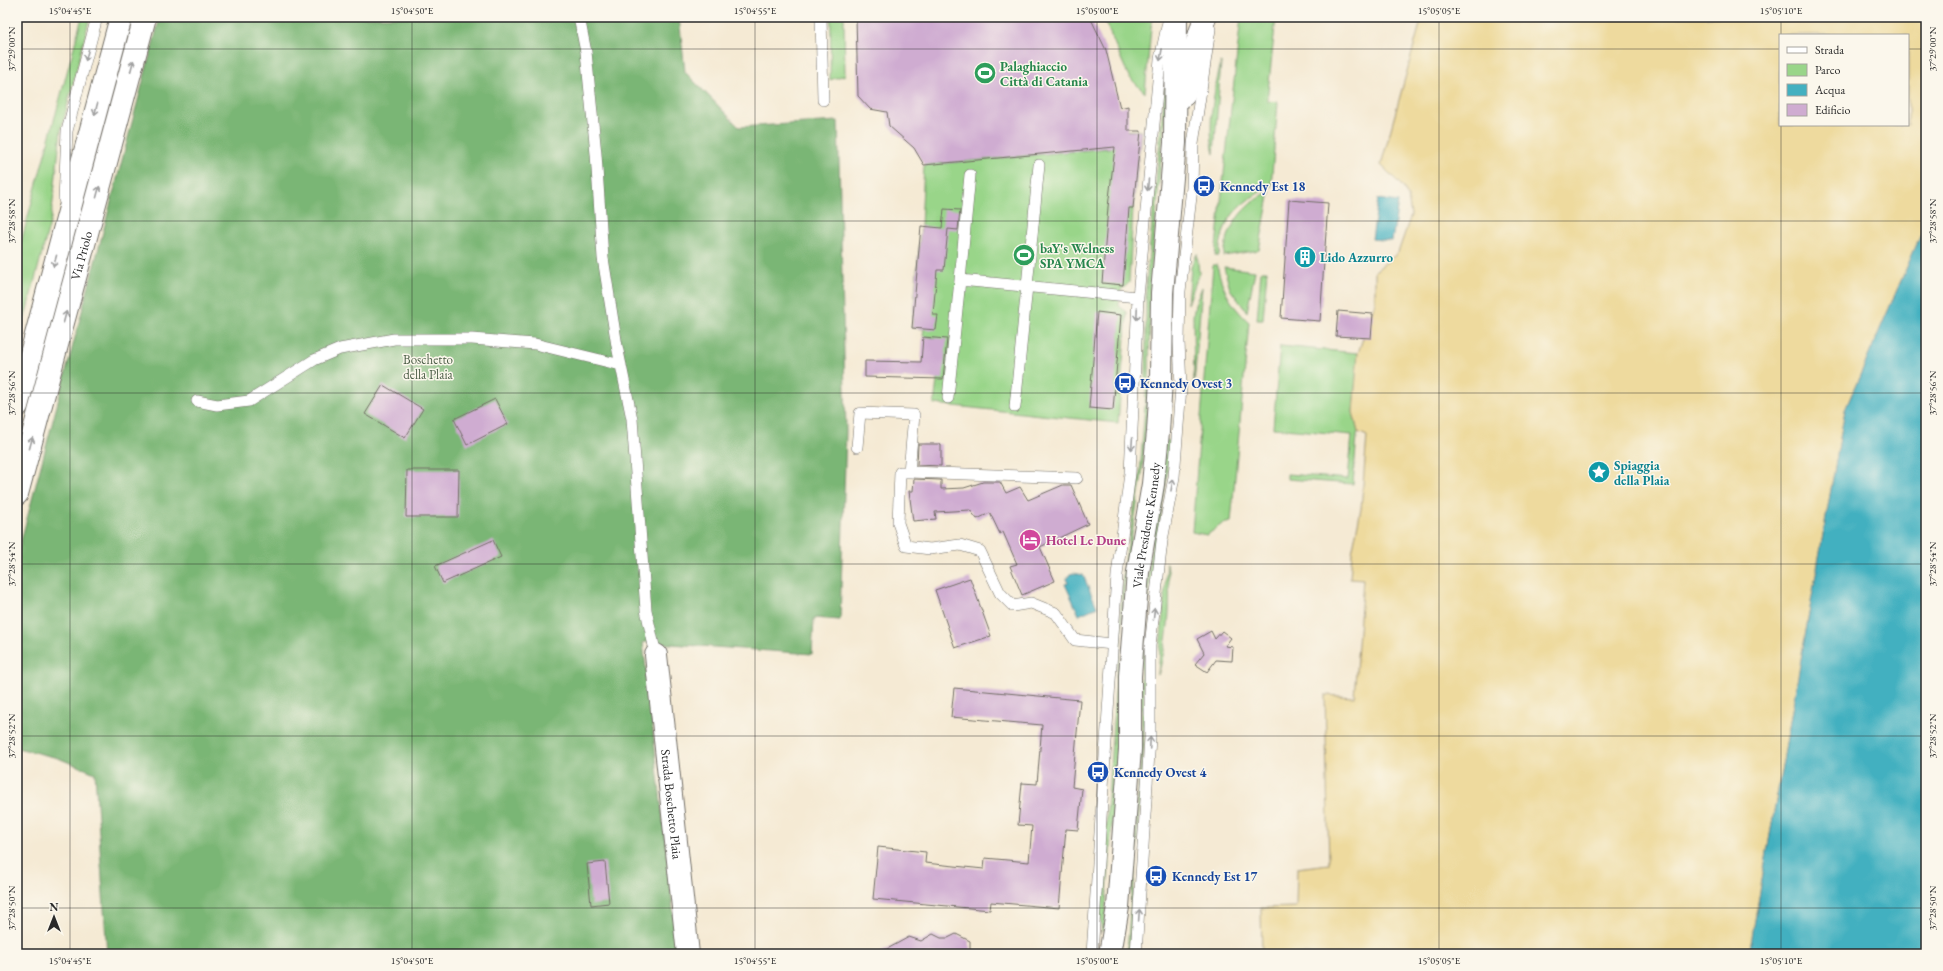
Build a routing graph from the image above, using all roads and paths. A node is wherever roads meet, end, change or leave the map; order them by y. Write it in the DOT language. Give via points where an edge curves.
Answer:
graph roads {
  1 [pos="98,17"];
  2 [pos="121,17"];
  3 [pos="145,17"];
  4 [pos="579,17"];
  5 [pos="821,17"];
  6 [pos="1168,17"];
  7 [pos="1176,17"];
  8 [pos="1205,17"];
  9 [pos="1210,17"];
  10 [pos="823,100"];
  11 [pos="1174,143"];
  12 [pos="1039,165"];
  13 [pos="970,175"];
  14 [pos="62,238"];
  15 [pos="960,280"];
  16 [pos="1027,287"];
  17 [pos="1138,298"];
  18 [pos="621,365"];
  19 [pos="948,398"];
  20 [pos="197,401"];
  21 [pos="17,406"];
  22 [pos="1015,407"];
  23 [pos="857,446"];
  24 [pos="909,472"];
  25 [pos="1077,478"];
  26 [pos="17,494"];
  27 [pos="1112,644"];
  28 [pos="656,655"];
  29 [pos="1118,907"];
  30 [pos="688,954"];
  31 [pos="1092,954"];
  32 [pos="1110,954"];
  33 [pos="1120,954"];
  34 [pos="1136,954"];
  1 -- 14 [label="lane, one-way" via="67,131"];
  2 -- 14 [label="main road, Via Priolo, one-way"];
  26 -- 3 [label="main road, Via Priolo, one-way"];
  4 -- 18 [label="lane" via="586,52 603,258"];
  5 -- 10 [label="lane"];
  6 -- 17 [label="lane, one-way" via="1160,59"];
  7 -- 11 [label="main road"];
  8 -- 11 [label="main road" via="1190,65"];
  34 -- 9 [label="lane, one-way" via="1150,738 1150,646 1162,542 1174,477 1181,388 1180,291 1192,188 1193,144 1206,67"];
  11 -- 29 [label="main road, Viale Presidente Kennedy" via="1162,294 1158,432 1153,484 1138,572 1132,647 1130,749"];
  12 -- 16 [label="lane"];
  13 -- 15 [label="lane"];
  14 -- 21 [label="main road, Via Priolo, one-way"];
  15 -- 16 [label="lane"];
  15 -- 19 [label="lane"];
  16 -- 17 [label="lane"];
  16 -- 22 [label="lane"];
  17 -- 27 [label="lane, one-way" via="1130,473 1117,575"];
  18 -- 20 [label="lane" via="535,344 472,339 394,339 340,349 314,360 249,401 217,405"];
  18 -- 28 [label="lane" via="632,419 646,610"];
  23 -- 24 [label="lane" via="860,412 914,415"];
  24 -- 25 [label="lane"];
  24 -- 27 [label="lane" via="900,472 898,523 906,546 930,549 960,545 980,551 1000,592 1013,606 1031,603 1056,613 1075,640"];
  27 -- 31 [label="lane"];
  28 -- 30 [label="main road, Strada Boschetto Plaia"];
  29 -- 32 [label="main road"];
  29 -- 33 [label="main road"];
}
